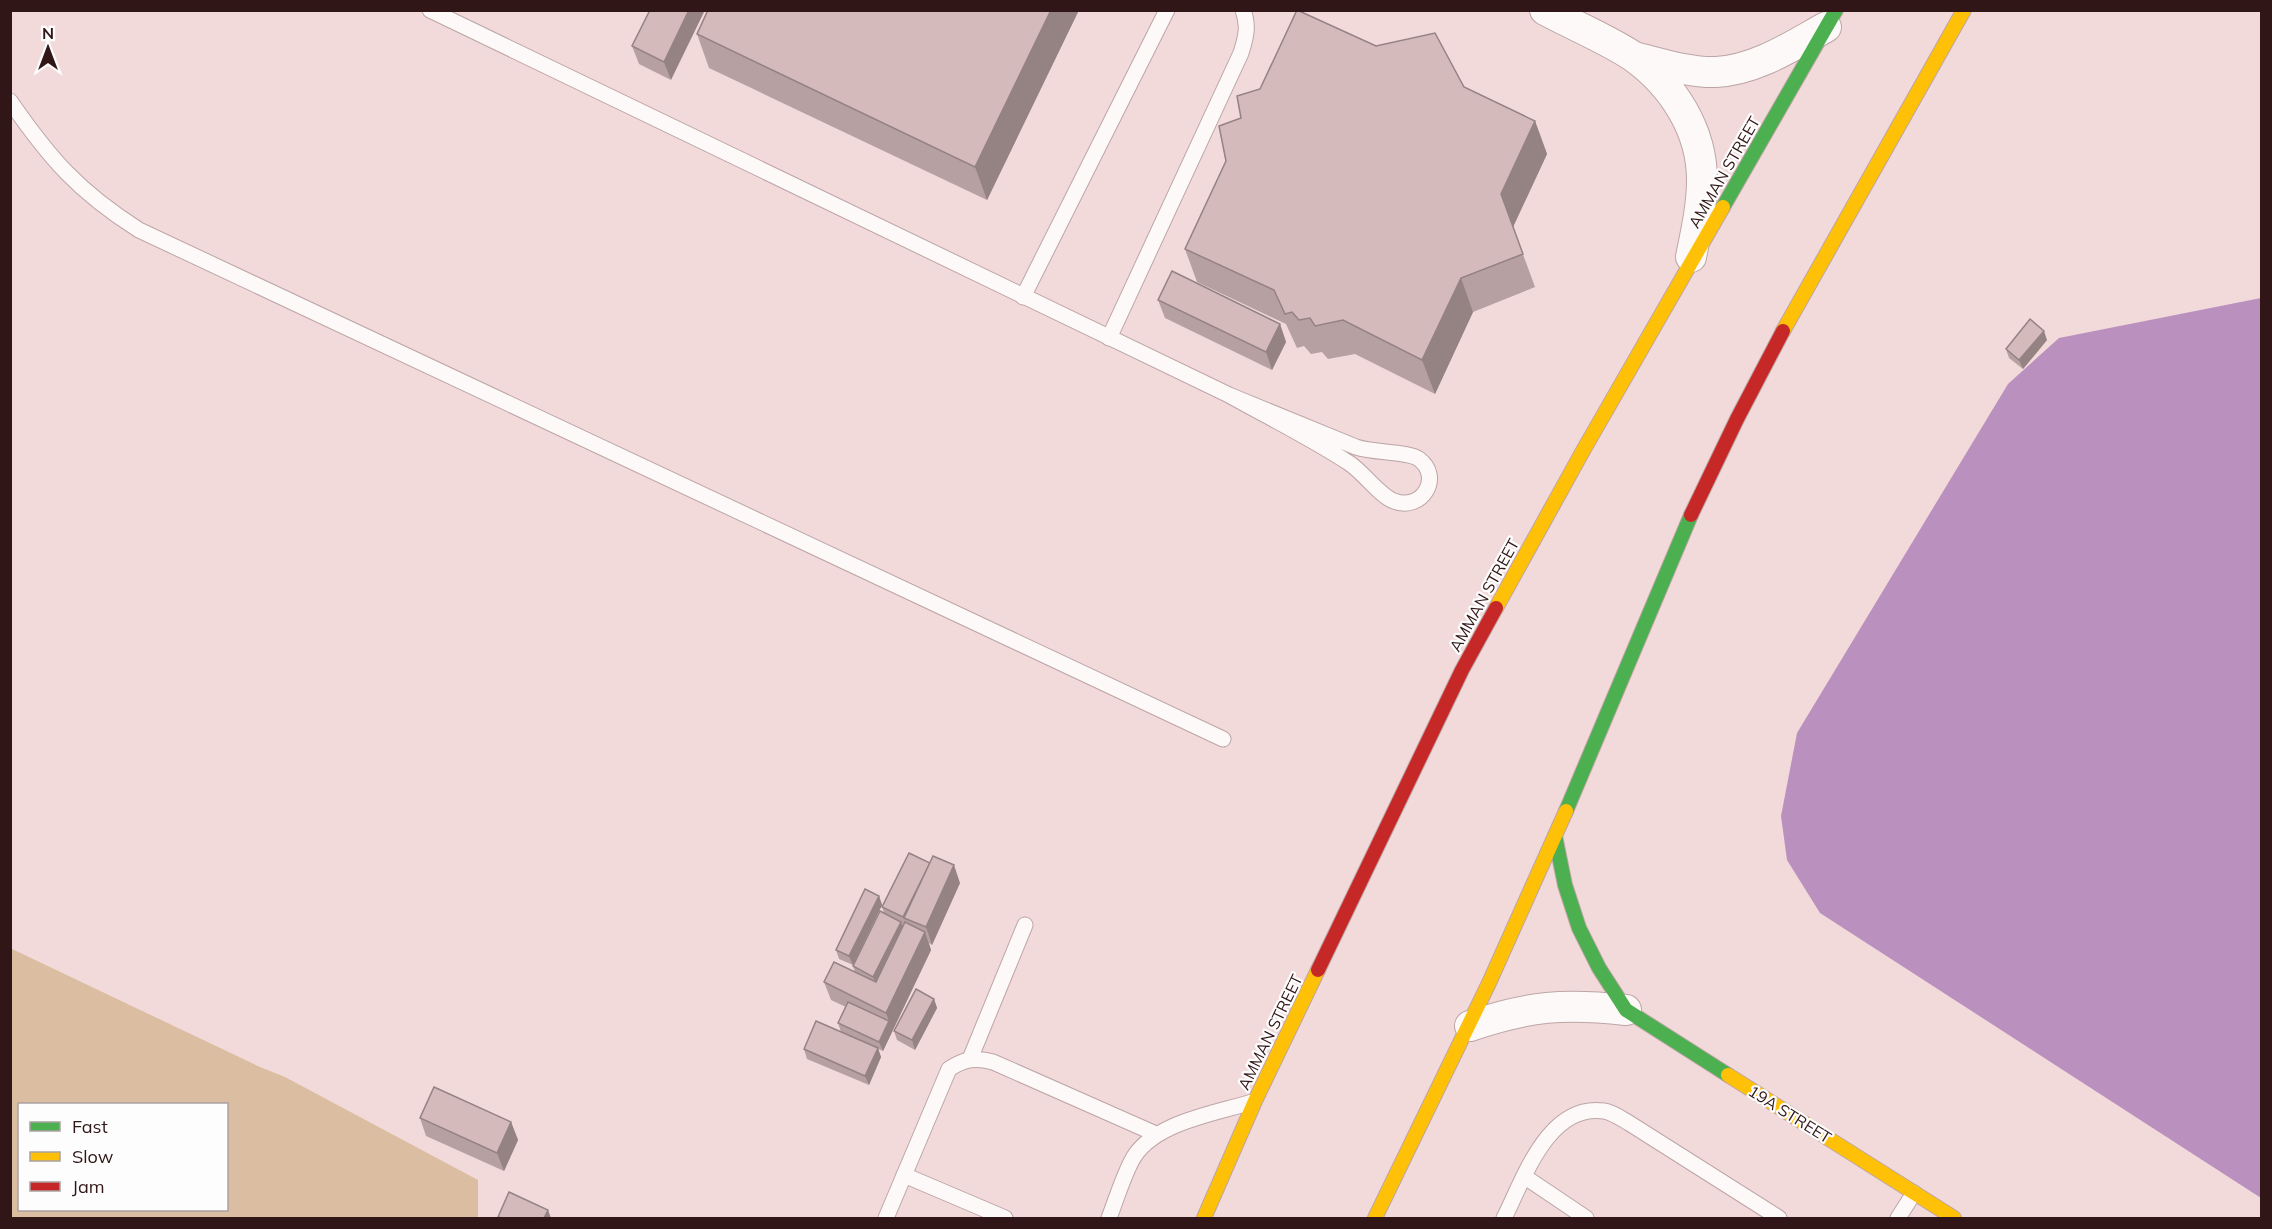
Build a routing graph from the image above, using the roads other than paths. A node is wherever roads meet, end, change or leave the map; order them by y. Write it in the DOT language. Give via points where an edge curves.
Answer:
graph roads {
  1 [pos="430,10"];
  2 [pos="1167,10"];
  3 [pos="1243,10"];
  4 [pos="1545,10"];
  5 [pos="1964,10"];
  6 [pos="1831,19"];
  7 [pos="1633,56"];
  8 [pos="10,101"];
  9 [pos="1690,263"];
  10 [pos="1023,297"];
  11 [pos="1110,338"];
  12 [pos="1229,395"];
  13 [pos="1223,739"];
  14 [pos="1555,836"];
  15 [pos="1025,925"];
  16 [pos="1626,1010"];
  17 [pos="1470,1026"];
  18 [pos="970,1059"];
  19 [pos="1255,1101"];
  20 [pos="1156,1134"];
  21 [pos="904,1176"];
  22 [pos="1525,1177"];
  23 [pos="1914,1193"];
  24 [pos="886,1218"];
  25 [pos="1005,1218"];
  26 [pos="1109,1218"];
  27 [pos="1204,1218"];
  28 [pos="1375,1218"];
  29 [pos="1504,1218"];
  30 [pos="1586,1218"];
  31 [pos="1779,1218"];
  32 [pos="1898,1218"];
  33 [pos="1954,1218"];
  1 -- 10 [label="lane"];
  2 -- 10 [label="lane"];
  3 -- 11 [label="lane" via="1247,22 1241,53"];
  4 -- 7 [label="street"];
  5 -- 14 [label="street" via="1795,308 1706,480"];
  6 -- 7 [label="street" via="1761,62 1716,72 1682,69"];
  6 -- 9 [label="street, AMMAN STREET"];
  7 -- 9 [label="street" via="1663,83 1685,112 1698,145 1702,180"];
  8 -- 13 [label="lane" via="59,166 101,204 139,230"];
  9 -- 19 [label="street, AMMAN STREET" via="1462,670"];
  10 -- 11 [label="lane"];
  11 -- 12 [label="lane"];
  12 -- 12 [label="lane" via="1349,463 1393,501 1405,503 1426,493 1430,481 1427,468 1419,459 1408,454 1367,451"];
  14 -- 16 [label="street, 19A STREET" via="1571,910 1604,979"];
  14 -- 17 [label="street"];
  15 -- 18 [label="lane"];
  16 -- 17 [label="street, 19A STREET" via="1586,1005 1546,1007 1508,1013"];
  16 -- 23 [label="street, 19A STREET"];
  17 -- 28 [label="street"];
  18 -- 20 [label="lane" via="993,1062"];
  18 -- 21 [label="lane" via="949,1069"];
  19 -- 20 [label="lane" via="1175,1124"];
  19 -- 27 [label="street, AMMAN STREET"];
  20 -- 26 [label="lane" via="1132,1161"];
  21 -- 24 [label="lane"];
  21 -- 25 [label="lane"];
  22 -- 29 [label="lane"];
  22 -- 30 [label="lane"];
  22 -- 31 [label="lane" via="1554,1127 1578,1113 1605,1111"];
  23 -- 32 [label="lane"];
  23 -- 33 [label="street, 19A STREET"];
}
